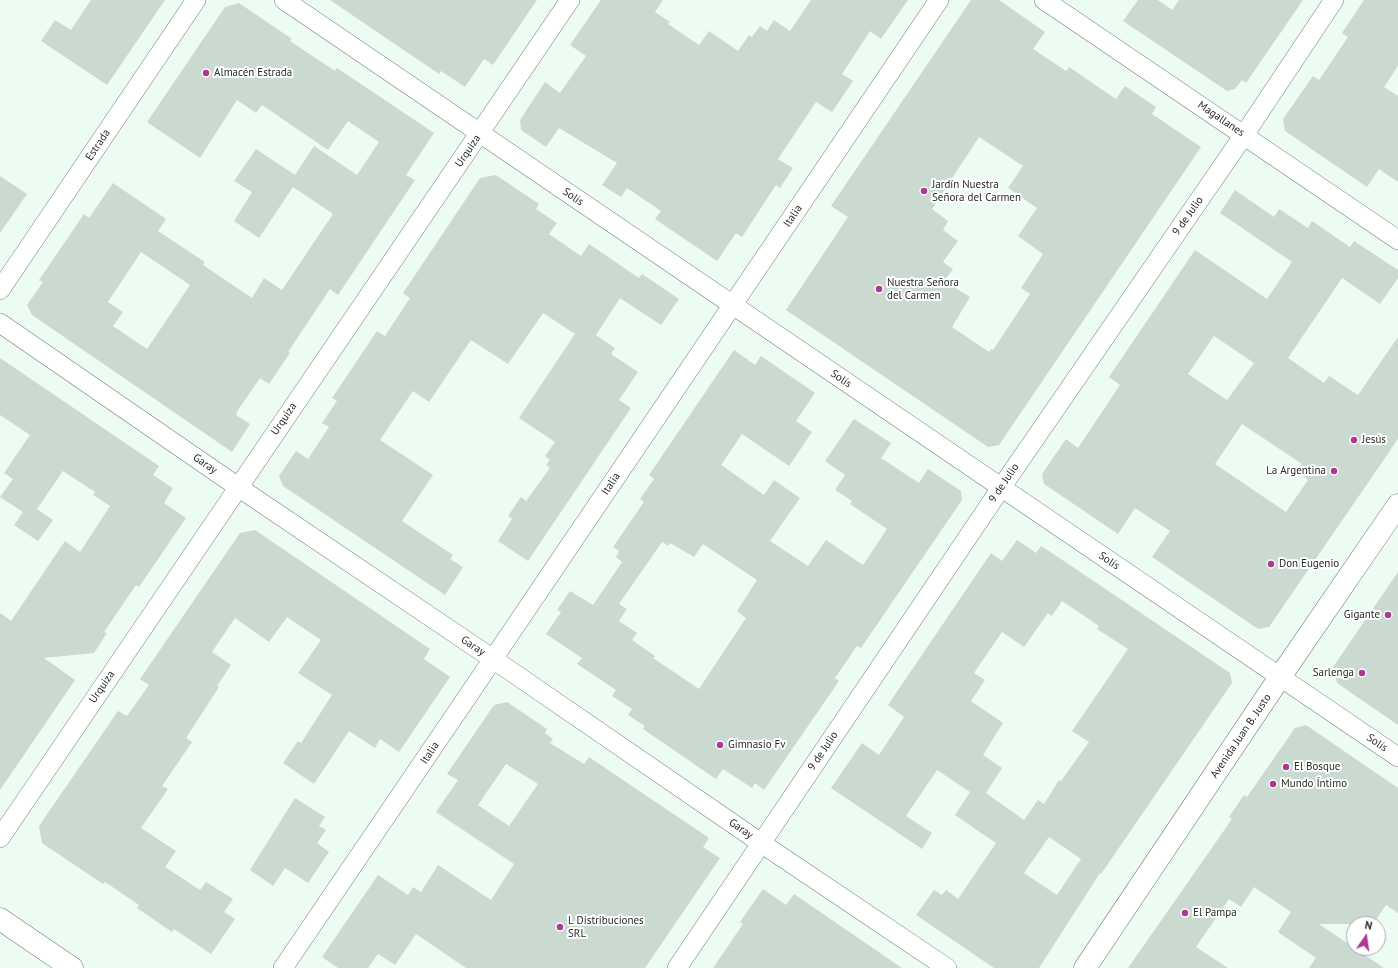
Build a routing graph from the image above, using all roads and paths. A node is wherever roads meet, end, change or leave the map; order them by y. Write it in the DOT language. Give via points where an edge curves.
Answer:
graph roads {
  1 [pos="196,0"];
  2 [pos="284,0"];
  3 [pos="570,0"];
  4 [pos="939,0"];
  5 [pos="1044,0"];
  6 [pos="1334,0"];
  7 [pos="480,134"];
  8 [pos="1244,135"];
  9 [pos="1398,240"];
  10 [pos="0,290"];
  11 [pos="732,305"];
  12 [pos="0,324"];
  13 [pos="238,487"];
  14 [pos="1001,488"];
  15 [pos="1398,505"];
  16 [pos="494,659"];
  17 [pos="1280,677"];
  18 [pos="1398,757"];
  19 [pos="0,838"];
  20 [pos="761,843"];
  21 [pos="0,919"];
  22 [pos="72,968"];
  23 [pos="283,968"];
  24 [pos="677,968"];
  25 [pos="947,968"];
  26 [pos="1085,968"];
  1 -- 10 [label="street, Estrada"];
  2 -- 7 [label="street, Solís"];
  3 -- 7 [label="street, Urquiza"];
  4 -- 11 [label="street, Italia"];
  5 -- 8 [label="street, Magallanes"];
  6 -- 8 [label="street, 9 de Julio"];
  7 -- 11 [label="street, Solís"];
  7 -- 13 [label="street, Urquiza"];
  8 -- 9 [label="street, Magallanes"];
  8 -- 14 [label="street, 9 de Julio"];
  11 -- 14 [label="street, Solís"];
  11 -- 16 [label="street, Italia"];
  12 -- 13 [label="street, Garay"];
  13 -- 16 [label="street, Garay"];
  13 -- 19 [label="street, Urquiza"];
  14 -- 17 [label="street, Solís"];
  14 -- 20 [label="street, 9 de Julio"];
  15 -- 17 [label="main road, Avenida Juan B. Justo"];
  16 -- 20 [label="street, Garay"];
  16 -- 23 [label="street, Italia"];
  17 -- 18 [label="street, Solís"];
  17 -- 26 [label="main road, Avenida Juan B. Justo"];
  20 -- 24 [label="street, 9 de Julio"];
  20 -- 25 [label="street, Garay"];
  21 -- 22 [label="main road"];
}
